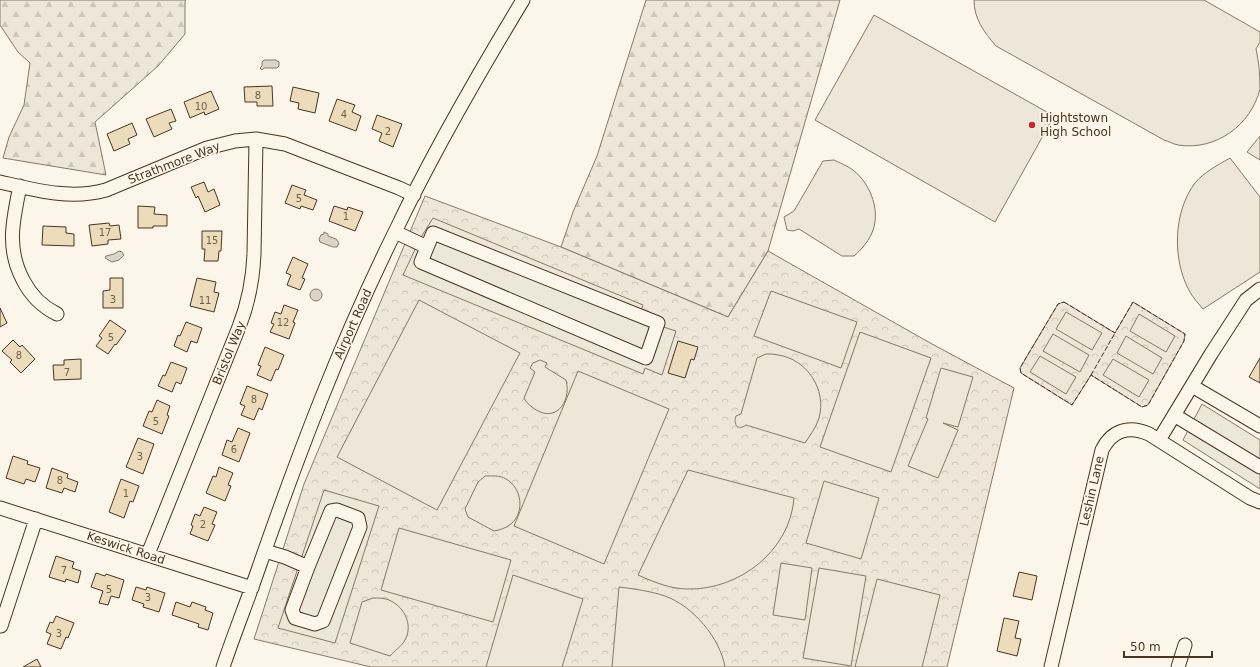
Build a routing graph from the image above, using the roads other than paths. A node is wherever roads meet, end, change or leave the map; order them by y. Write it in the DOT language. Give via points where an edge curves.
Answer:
graph roads {
  1 [pos="523,0"];
  2 [pos="256,139"];
  3 [pos="0,182"];
  4 [pos="20,186"];
  5 [pos="414,195"];
  6 [pos="394,232"];
  7 [pos="427,247"];
  8 [pos="1260,288"];
  9 [pos="57,314"];
  10 [pos="1192,386"];
  11 [pos="1174,415"];
  12 [pos="1260,426"];
  13 [pos="1159,440"];
  14 [pos="1260,467"];
  15 [pos="1260,502"];
  16 [pos="0,508"];
  17 [pos="36,519"];
  18 [pos="265,550"];
  19 [pos="148,554"];
  20 [pos="308,567"];
  21 [pos="252,588"];
  22 [pos="1,626"];
  23 [pos="1185,646"];
  24 [pos="224,667"];
  25 [pos="1051,667"];
  26 [pos="1178,667"];
  1 -- 5 [label="street, Airport Road" via="458,110"];
  2 -- 4 [label="street, Strathmore Way" via="207,148 94,194 66,195"];
  2 -- 5 [label="street, Strathmore Way" via="285,144"];
  2 -- 19 [label="street, Bristol Way" via="254,254 246,306"];
  3 -- 4 [label="street, Strathmore Way"];
  4 -- 9 [label="street" via="12,231 14,260 33,297 42,306"];
  5 -- 6 [label="street, Airport Road"];
  6 -- 7 [label="street"];
  6 -- 18 [label="street, Airport Road" via="322,397"];
  7 -- 7 [label="street" via="433,233 658,324 646,358 421,262"];
  8 -- 10 [label="street" via="1246,300"];
  10 -- 11 [label="street"];
  10 -- 12 [label="street"];
  11 -- 13 [label="street"];
  11 -- 14 [label="street"];
  13 -- 15 [label="street, Leshin Lane"];
  13 -- 25 [label="street, Leshin Lane" via="1140,430 1131,429 1120,431 1105,443"];
  16 -- 17 [label="street, Keswick Road"];
  17 -- 19 [label="street, Keswick Road"];
  17 -- 22 [label="street"];
  18 -- 20 [label="street"];
  18 -- 21 [label="street, Airport Road"];
  19 -- 21 [label="street, Keswick Road"];
  20 -- 20 [label="street" via="331,512 337,510 358,518 360,527 322,621 315,624 295,618 292,610"];
  21 -- 24 [label="street, Airport Road"];
  23 -- 26 [label="street"];
}
